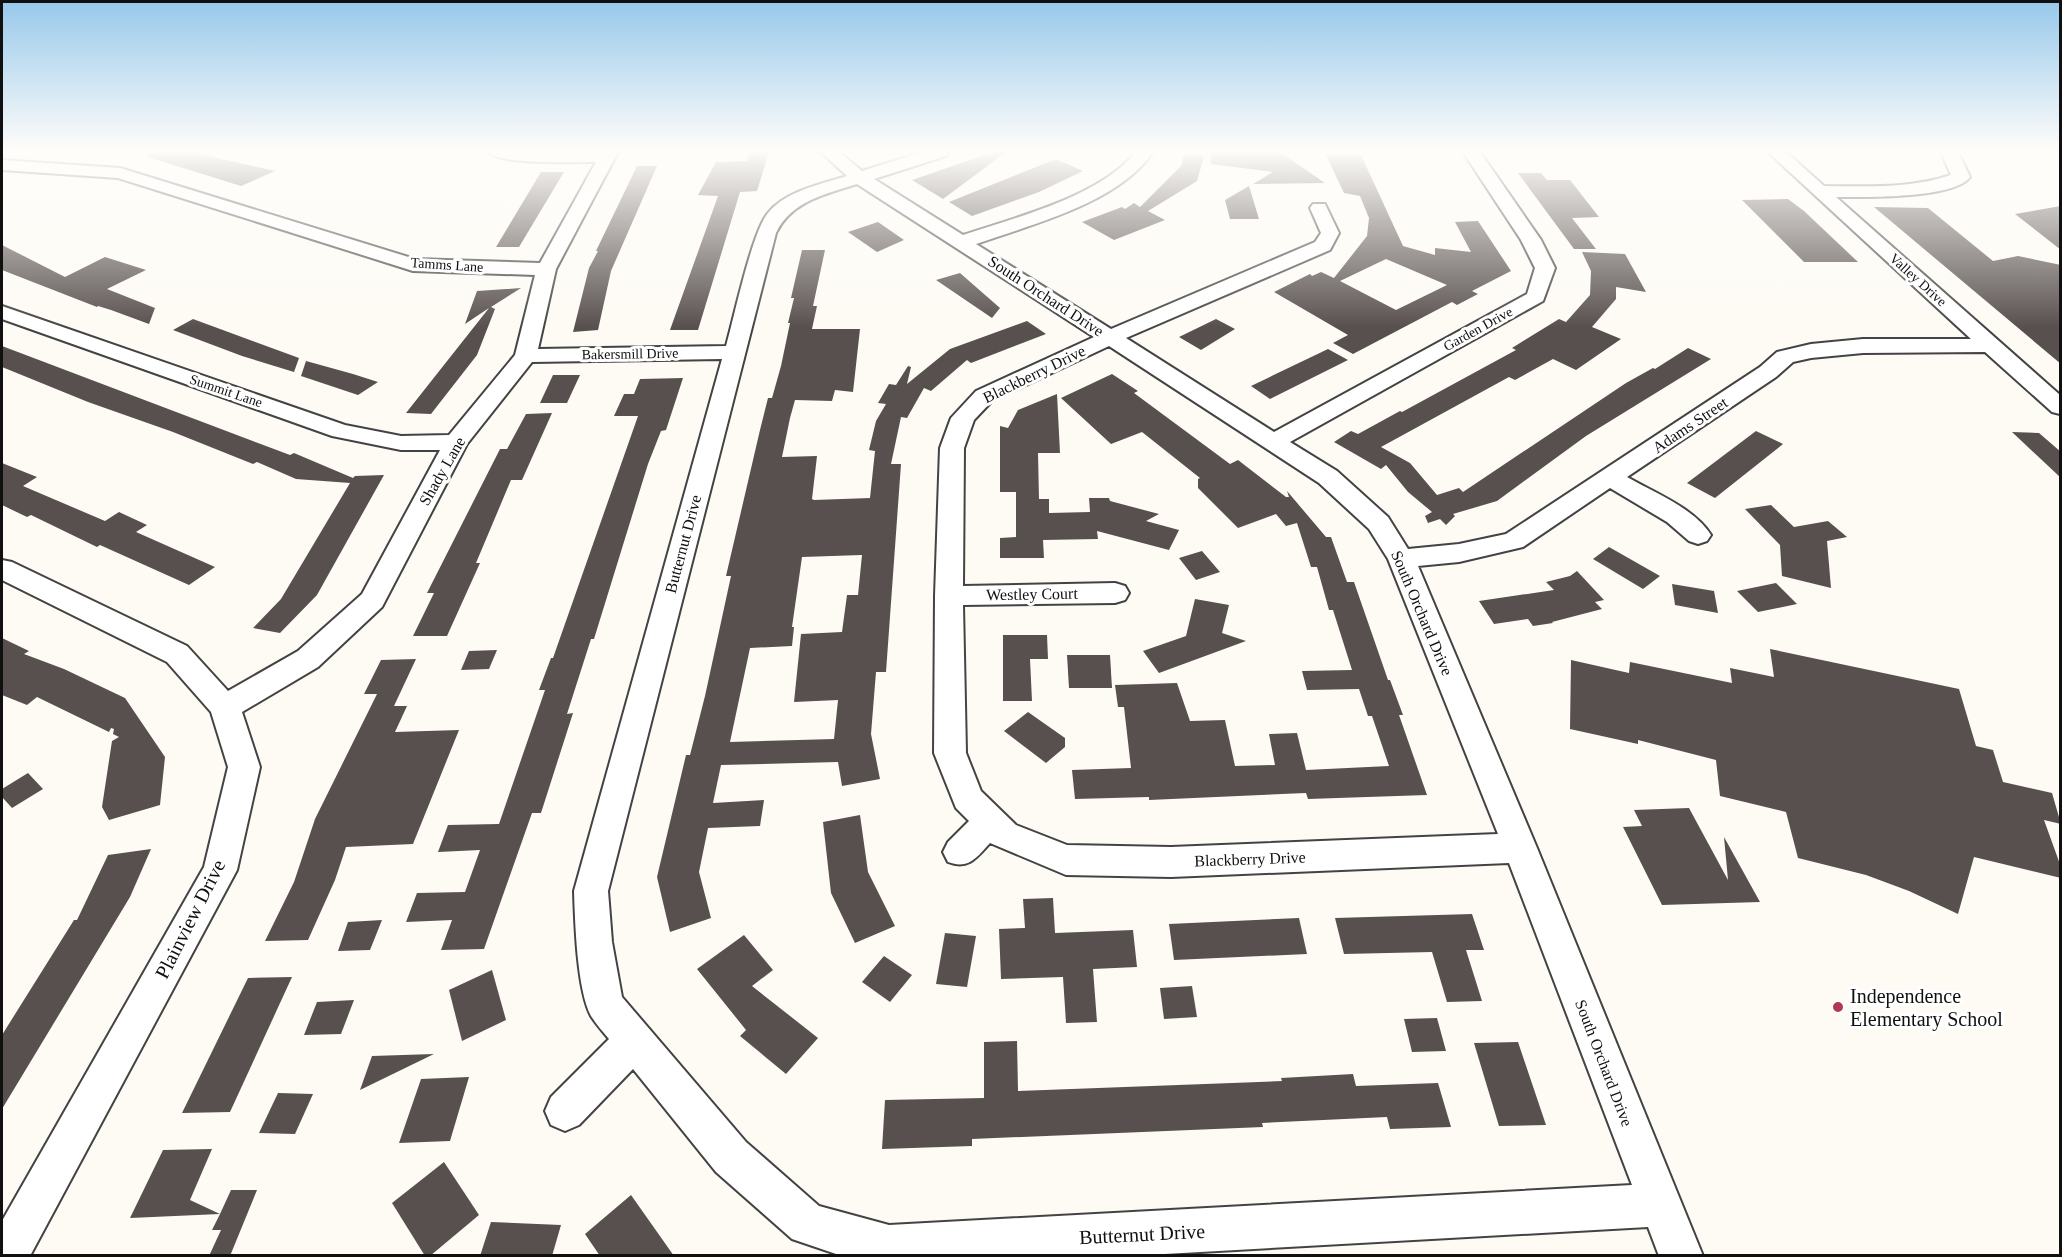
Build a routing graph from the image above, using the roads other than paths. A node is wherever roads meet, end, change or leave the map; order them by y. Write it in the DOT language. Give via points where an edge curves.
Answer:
graph roads {
  1 [pos="238,211"];
  2 [pos="577,211"];
  3 [pos="782,211"];
  4 [pos="913,211"];
  5 [pos="1047,211"];
  6 [pos="1319,211"];
  7 [pos="1511,211"];
  8 [pos="1842,211"];
  9 [pos="963,242"];
  10 [pos="546,269"];
  11 [pos="2,312"];
  12 [pos="1109,338"];
  13 [pos="1992,345"];
  14 [pos="734,352"];
  15 [pos="526,356"];
  16 [pos="2061,407"];
  17 [pos="456,442"];
  18 [pos="1273,442"];
  19 [pos="1611,478"];
  20 [pos="1698,535"];
  21 [pos="1401,559"];
  22 [pos="2,569"];
  23 [pos="1115,593"];
  24 [pos="949,596"];
  25 [pos="225,707"];
  26 [pos="990,821"];
  27 [pos="1520,848"];
  28 [pos="960,852"];
  29 [pos="634,1040"];
  30 [pos="565,1111"];
  31 [pos="1660,1205"];
  32 [pos="10,1237"];
  33 [pos="1681,1256"];
  1 -- 10 [label="street, Tamms Lane" via="413,265"];
  2 -- 10 [label="street, Shady Lane"];
  3 -- 14 [label="street, Butternut Drive" via="767,233"];
  4 -- 9 [label="street, South Orchard Drive"];
  5 -- 9 [label="street"];
  6 -- 12 [label="street, Blackberry Drive" via="1330,233 1323,246"];
  7 -- 18 [label="street, Garden Drive" via="1545,268 1536,297"];
  8 -- 13 [label="street, Valley Drive"];
  9 -- 12 [label="street, South Orchard Drive"];
  10 -- 15 [label="street, Shady Lane"];
  11 -- 17 [label="street, Summit Lane" via="340,431 401,442"];
  12 -- 18 [label="street, South Orchard Drive"];
  12 -- 24 [label="street, Blackberry Drive" via="984,396 963,418 952,448"];
  13 -- 16 [label="street, Valley Drive"];
  13 -- 19 [label="street, Adams Street" via="1863,346 1785,357"];
  14 -- 15 [label="street, Bakersmill Drive"];
  14 -- 29 [label="street, Butternut Drive" via="591,891 594,942 605,1005"];
  15 -- 17 [label="street, Shady Lane"];
  17 -- 25 [label="street, Shady Lane" via="372,600 308,659"];
  18 -- 21 [label="street, South Orchard Drive" via="1328,477 1379,523"];
  19 -- 20 [label="street" via="1676,516"];
  19 -- 21 [label="street, Adams Street" via="1514,541 1459,553"];
  21 -- 27 [label="street, South Orchard Drive"];
  22 -- 25 [label="street, Plainview Drive" via="177,654"];
  23 -- 24 [label="street, Westley Court"];
  24 -- 26 [label="street, Blackberry Drive" via="950,753 968,799"];
  25 -- 32 [label="street, Plainview Drive" via="244,767 220,870"];
  26 -- 27 [label="street, Blackberry Drive" via="1004,835 1066,860 1171,862"];
  26 -- 28 [label="street"];
  27 -- 31 [label="street, South Orchard Drive"];
  29 -- 30 [label="street"];
  29 -- 31 [label="street, Butternut Drive" via="731,1157 807,1224 889,1247"];
  31 -- 33 [label="street, South Orchard Drive"];
}
